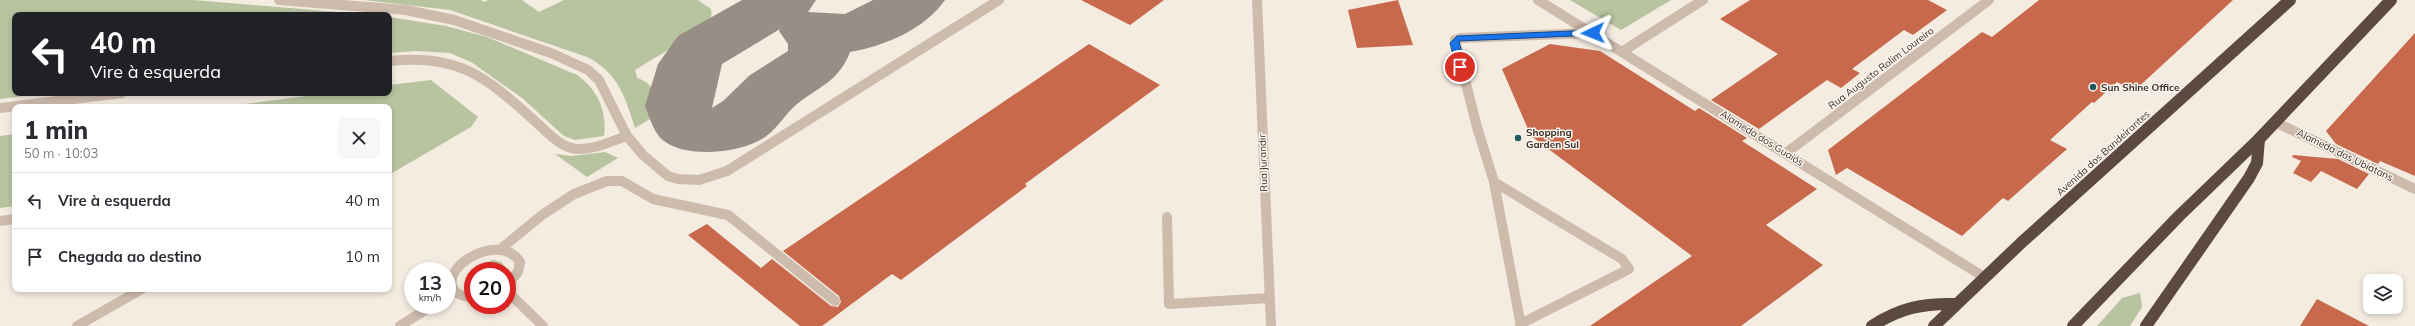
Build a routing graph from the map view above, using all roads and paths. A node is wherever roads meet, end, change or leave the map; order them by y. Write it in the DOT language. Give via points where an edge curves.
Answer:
graph roads {
  1 [pos="279,0"];
  2 [pos="999,0"];
  3 [pos="1257,0"];
  4 [pos="1538,0"];
  5 [pos="1703,0"];
  6 [pos="1990,0"];
  7 [pos="2290,0"];
  8 [pos="2390,0"];
  9 [pos="1593,33"];
  10 [pos="1623,50"];
  11 [pos="392,60"];
  12 [pos="98,96"];
  13 [pos="33,104"];
  14 [pos="12,107"];
  15 [pos="0,108"];
  16 [pos="2275,122"];
  17 [pos="627,136"];
  18 [pos="2259,139"];
  19 [pos="1786,153"];
  20 [pos="1494,182"];
  21 [pos="2415,189"];
  22 [pos="1167,217"];
  23 [pos="12,219"];
  24 [pos="0,221"];
  25 [pos="502,248"];
  26 [pos="456,269"];
  27 [pos="516,276"];
  28 [pos="1984,277"];
  29 [pos="137,292"];
  30 [pos="1269,298"];
  31 [pos="516,300"];
  32 [pos="835,301"];
  33 [pos="1956,304"];
  34 [pos="419,314"];
  35 [pos="1521,325"];
  36 [pos="77,326"];
  37 [pos="400,326"];
  38 [pos="543,326"];
  39 [pos="1271,326"];
  40 [pos="1872,326"];
  41 [pos="1934,326"];
  42 [pos="2073,326"];
  43 [pos="2146,326"];
  1 -- 17 [label="street" via="429,14 551,52 588,70 599,80"];
  2 -- 17 [label="street" via="717,174 688,180 668,176 643,155"];
  3 -- 30 [label="street, Rua Jurandir"];
  4 -- 9 [label="street, Alameda dos Guaiós"];
  5 -- 10 [label="street"];
  6 -- 19 [label="street, Rua Augusto Rolim Loureiro"];
  7 -- 28 [label="highway, Avenida dos Bandeirantes" via="2222,65"];
  8 -- 16 [label="highway"];
  9 -- 10 [label="street, Alameda dos Guaiós"];
  9 -- 20 [label="street" via="1455,40"];
  10 -- 19 [label="street, Alameda dos Guaiós"];
  11 -- 17 [label="street" via="424,59 444,61 463,67 513,102 568,147 591,147"];
  12 -- 13 [label="street"];
  14 -- 15 [label="street"];
  16 -- 18 [label="highway"];
  16 -- 21 [label="street, Alameda dos Ubiatans"];
  18 -- 42 [label="highway" via="2178,216"];
  18 -- 43 [label="highway" via="2257,163 2249,178"];
  19 -- 28 [label="street, Alameda dos Guaiós"];
  20 -- 35 [label="street"];
  20 -- 35 [label="street" via="1622,259 1629,269"];
  22 -- 30 [label="street" via="1169,304"];
  23 -- 24 [label="street"];
  25 -- 26 [label="street" via="478,252"];
  25 -- 27 [label="street" via="513,252 519,259 520,268"];
  25 -- 32 [label="street" via="561,202 595,184 623,181 652,199 712,209 728,215"];
  28 -- 33 [label="highway, Avenida dos Bandeirantes"];
  29 -- 36 [label="street"];
  30 -- 39 [label="street, Rua Jurandir"];
  31 -- 38 [label="street"];
  33 -- 40 [label="highway" via="1913,305 1893,312"];
  33 -- 41 [label="highway, Avenida dos Bandeirantes"];
  34 -- 37 [label="street"];
}
